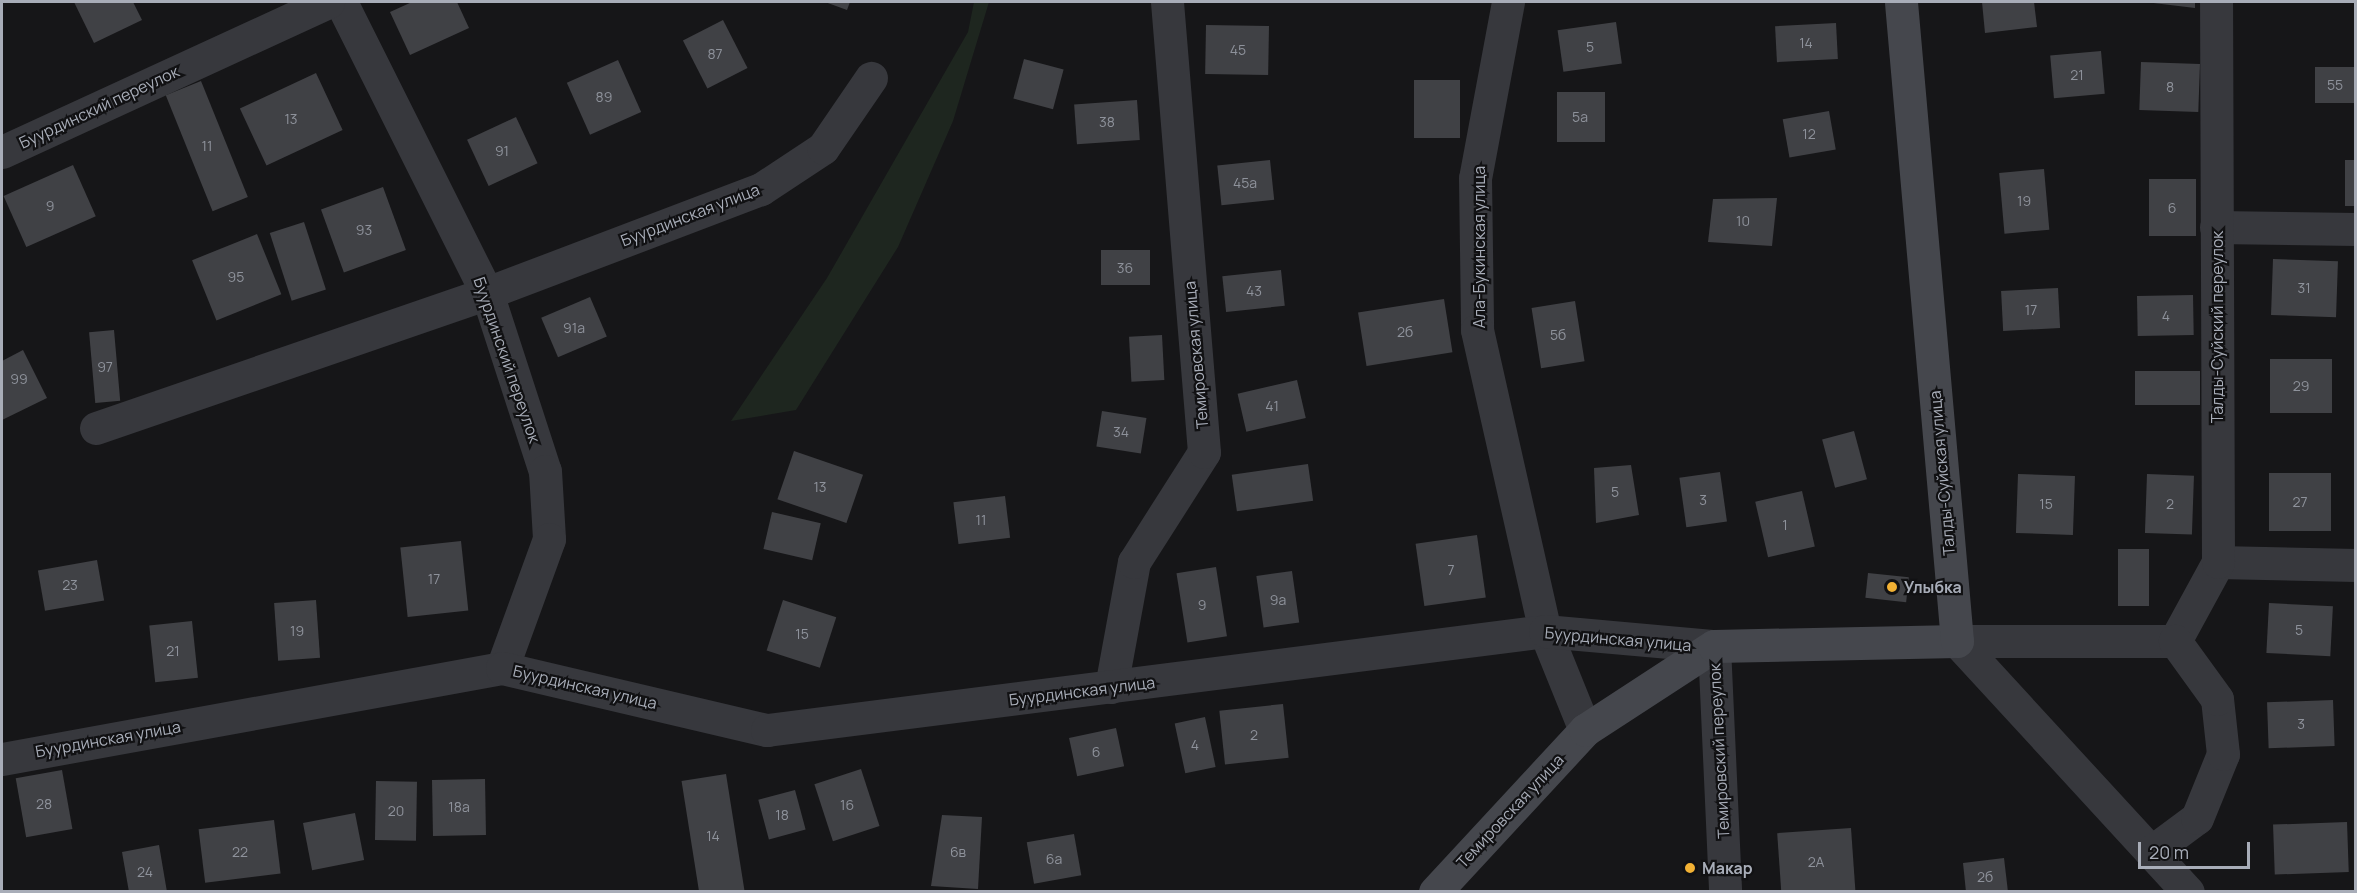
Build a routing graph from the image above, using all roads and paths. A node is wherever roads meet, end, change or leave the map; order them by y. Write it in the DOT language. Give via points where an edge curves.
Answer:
graph roads {
  1 [pos="328,2"];
  2 [pos="341,2"];
  3 [pos="1167,2"];
  4 [pos="1508,2"];
  5 [pos="1901,2"];
  6 [pos="2216,2"];
  7 [pos="871,78"];
  8 [pos="2,152"];
  9 [pos="2216,226"];
  10 [pos="2355,230"];
  11 [pos="487,293"];
  12 [pos="96,428"];
  13 [pos="2218,562"];
  14 [pos="2355,565"];
  15 [pos="1545,631"];
  16 [pos="1957,641"];
  17 [pos="2175,641"];
  18 [pos="1714,646"];
  19 [pos="502,668"];
  20 [pos="1112,687"];
  21 [pos="1585,730"];
  22 [pos="2,759"];
  23 [pos="2151,852"];
  24 [pos="1435,891"];
  25 [pos="1725,891"];
  26 [pos="2188,891"];
  1 -- 8 [label="street, Буурдинский переулок"];
  2 -- 11 [label="street, Буурдинский переулок"];
  3 -- 20 [label="street, Темировская улица" via="1204,452 1134,562"];
  4 -- 15 [label="street, Ала-Букинская улица" via="1475,178 1477,330"];
  5 -- 16 [label="street, Талды-Суйская улица"];
  6 -- 9 [label="street, Талды-Суйский переулок"];
  7 -- 11 [label="street, Буурдинская улица" via="823,148 761,189"];
  9 -- 10 [label="street"];
  9 -- 13 [label="street, Талды-Суйский переулок"];
  11 -- 12 [label="street, Буурдинская улица"];
  11 -- 19 [label="street, Буурдинский переулок" via="545,471 549,539"];
  13 -- 14 [label="street"];
  13 -- 17 [label="street, Талды-Суйский переулок"];
  15 -- 18 [label="street, Буурдинская улица"];
  15 -- 20 [label="street, Буурдинская улица"];
  15 -- 21 [label="street"];
  16 -- 17 [label="street, Буурдинская улица"];
  16 -- 18 [label="street, Буурдинская улица"];
  16 -- 23 [label="street"];
  17 -- 23 [label="street" via="2217,699 2223,754 2197,819"];
  18 -- 21 [label="street, Темировская улица"];
  18 -- 25 [label="street, Темировский переулок"];
  19 -- 20 [label="street, Буурдинская улица" via="767,730"];
  19 -- 22 [label="street, Буурдинская улица"];
  21 -- 24 [label="street, Темировская улица"];
  23 -- 26 [label="street"];
}
